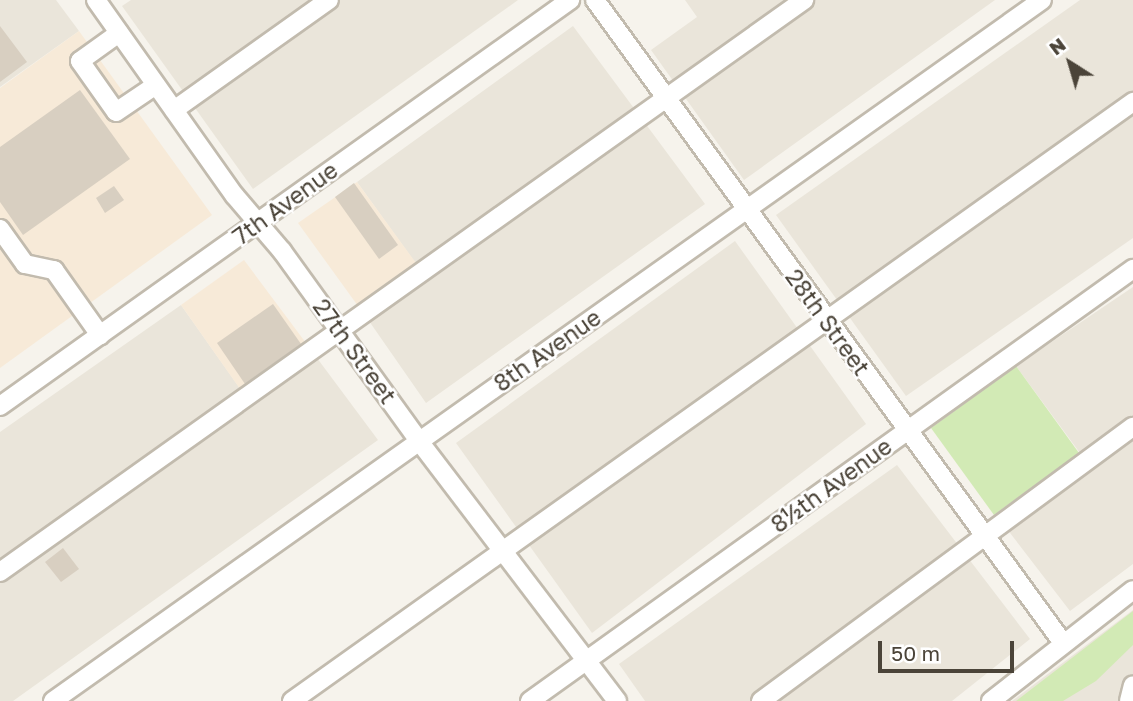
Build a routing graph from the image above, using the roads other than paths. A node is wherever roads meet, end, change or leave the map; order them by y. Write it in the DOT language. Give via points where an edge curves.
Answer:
graph roads {
  1 [pos="96,0"];
  2 [pos="329,0"];
  3 [pos="570,0"];
  4 [pos="595,0"];
  5 [pos="804,0"];
  6 [pos="1042,0"];
  7 [pos="119,33"];
  8 [pos="156,85"];
  9 [pos="667,97"];
  10 [pos="1133,103"];
  11 [pos="174,110"];
  12 [pos="747,211"];
  13 [pos="258,222"];
  14 [pos="0,229"];
  15 [pos="1133,270"];
  16 [pos="826,319"];
  17 [pos="342,332"];
  18 [pos="100,335"];
  19 [pos="0,406"];
  20 [pos="1133,427"];
  21 [pos="908,429"];
  22 [pos="419,441"];
  23 [pos="985,536"];
  24 [pos="505,552"];
  25 [pos="0,572"];
  26 [pos="1133,590"];
  27 [pos="1063,643"];
  28 [pos="588,661"];
  29 [pos="1133,685"];
  30 [pos="53,701"];
  31 [pos="292,701"];
  32 [pos="530,701"];
  33 [pos="617,701"];
  34 [pos="761,701"];
  35 [pos="991,701"];
  36 [pos="1129,701"];
  1 -- 7 [label="street, 27th Street"];
  2 -- 11 [label="street"];
  3 -- 13 [label="street, 7th Avenue"];
  4 -- 9 [label="street, 28th Street"];
  5 -- 9 [label="street"];
  6 -- 12 [label="street, 8th Avenue"];
  7 -- 8 [label="street, 27th Street"];
  7 -- 8 [label="street" via="80,61 116,112"];
  8 -- 11 [label="street, 27th Street"];
  9 -- 12 [label="street, 28th Street"];
  9 -- 17 [label="street"];
  10 -- 16 [label="street"];
  11 -- 13 [label="street, 27th Street"];
  12 -- 16 [label="street, 28th Street"];
  12 -- 22 [label="street, 8th Avenue"];
  13 -- 17 [label="street, 27th Street"];
  13 -- 18 [label="street, 7th Avenue"];
  14 -- 18 [label="street" via="25,264 54,270"];
  15 -- 21 [label="street, 8½th Avenue"];
  16 -- 21 [label="street, 28th Street"];
  16 -- 24 [label="street"];
  17 -- 22 [label="street, 27th Street"];
  17 -- 25 [label="street"];
  18 -- 19 [label="street, 7th Avenue"];
  20 -- 23 [label="street"];
  21 -- 23 [label="street, 28th Street"];
  21 -- 28 [label="street, 8½th Avenue"];
  22 -- 24 [label="street, 27th Street"];
  22 -- 30 [label="street, 8th Avenue"];
  23 -- 27 [label="street, 28th Street"];
  23 -- 34 [label="street"];
  24 -- 28 [label="street, 27th Street"];
  24 -- 31 [label="street"];
  26 -- 27 [label="street"];
  27 -- 35 [label="street"];
  28 -- 32 [label="street, 8½th Avenue"];
  28 -- 33 [label="street, 27th Street"];
  29 -- 36 [label="street"];
}
